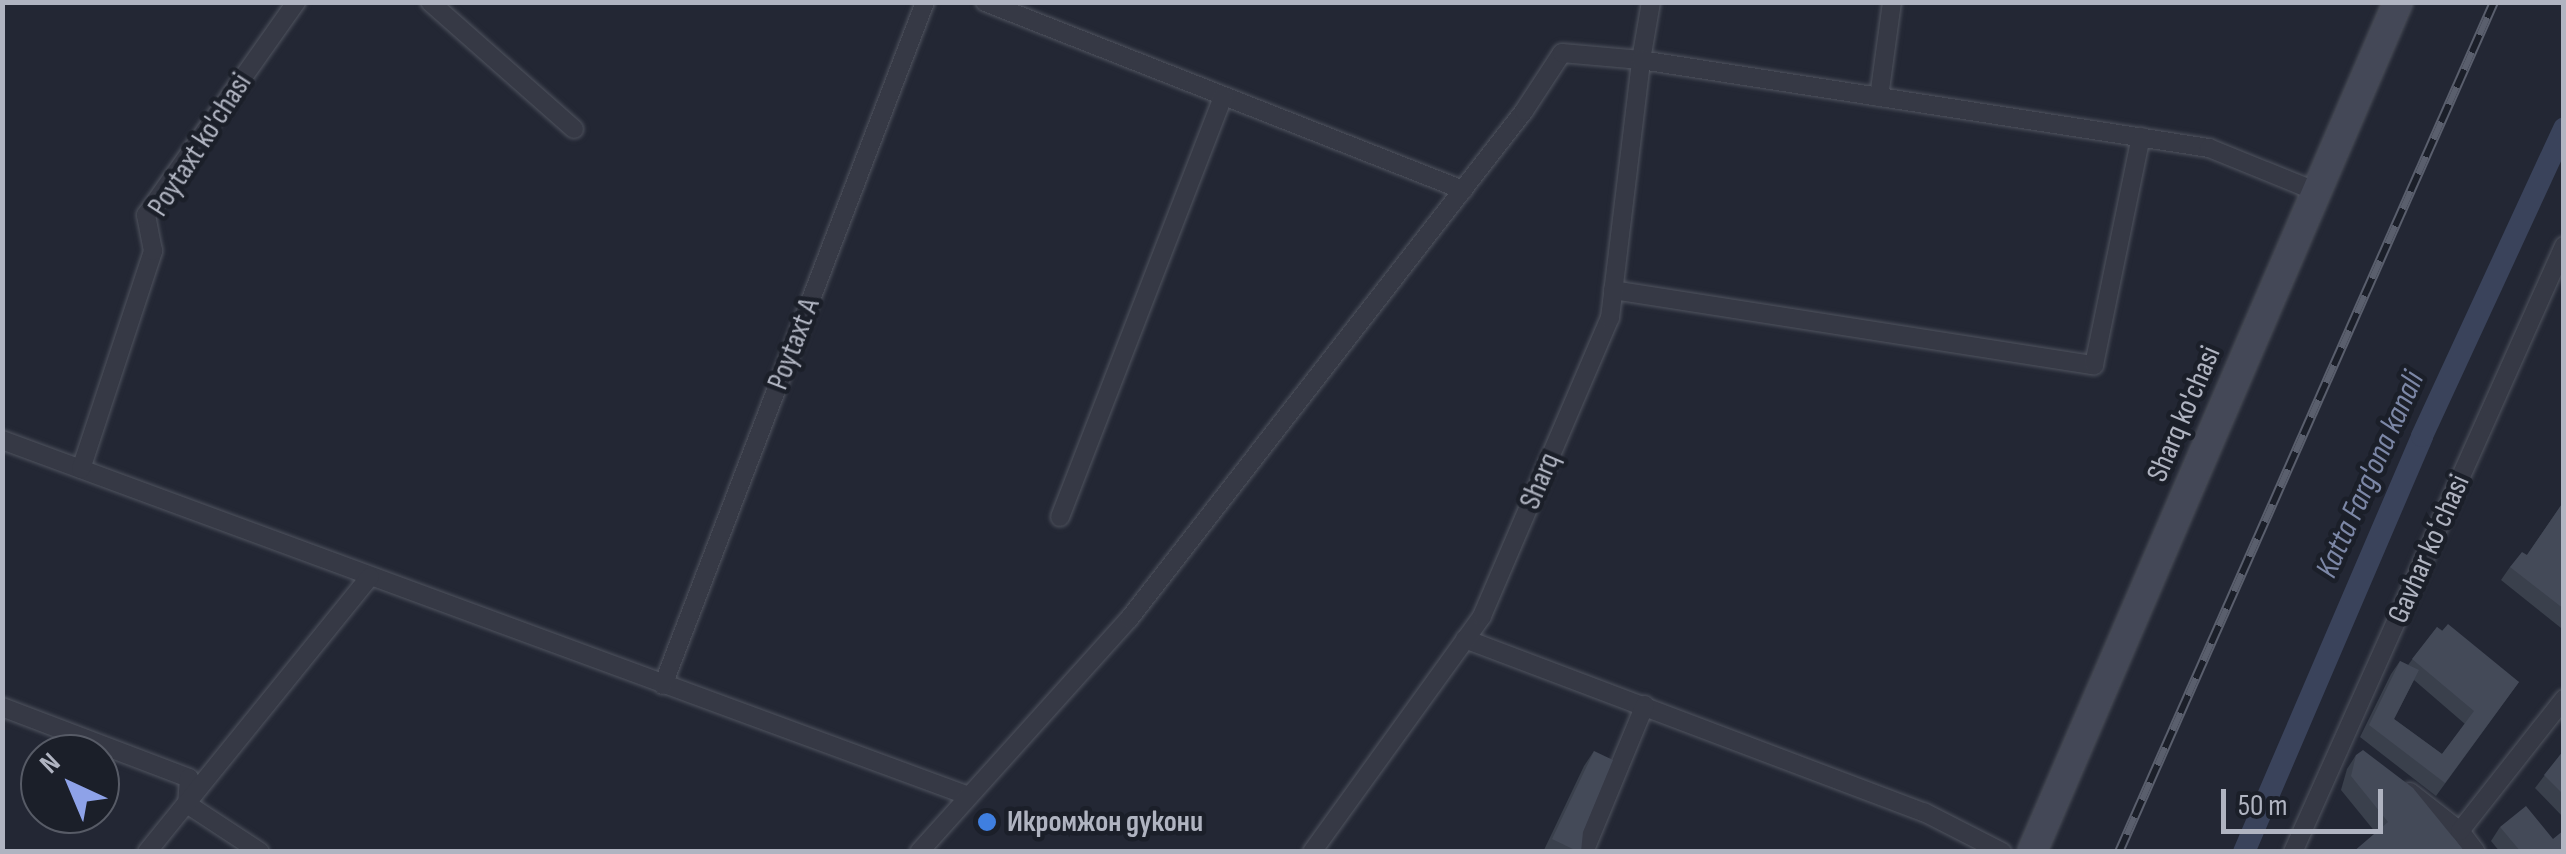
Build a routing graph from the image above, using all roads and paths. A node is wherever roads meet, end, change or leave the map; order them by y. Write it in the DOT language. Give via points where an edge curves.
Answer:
graph roads {
  1 [pos="296,2"];
  2 [pos="430,2"];
  3 [pos="924,2"];
  4 [pos="986,2"];
  5 [pos="1652,2"];
  6 [pos="1892,2"];
  7 [pos="2398,2"];
  8 [pos="1641,60"];
  9 [pos="1223,96"];
  10 [pos="1879,97"];
  11 [pos="574,129"];
  12 [pos="2142,138"];
  13 [pos="1463,190"];
  14 [pos="2315,191"];
  15 [pos="2564,246"];
  16 [pos="1613,290"];
  17 [pos="2,440"];
  18 [pos="81,469"];
  19 [pos="1060,518"];
  20 [pos="370,577"];
  21 [pos="1465,640"];
  22 [pos="663,685"];
  23 [pos="2564,699"];
  24 [pos="1645,705"];
  25 [pos="2,707"];
  26 [pos="2387,774"];
  27 [pos="968,796"];
  28 [pos="187,804"];
  29 [pos="2460,832"];
  30 [pos="147,852"];
  31 [pos="260,852"];
  32 [pos="919,852"];
  33 [pos="1312,852"];
  34 [pos="1584,852"];
  35 [pos="2002,852"];
  36 [pos="2032,852"];
  37 [pos="2293,852"];
  38 [pos="2476,852"];
  1 -- 18 [label="street, Poytaxt ko'chasi" via="146,215 153,251"];
  2 -- 11 [label="street"];
  3 -- 22 [label="street, Poytaxt A"];
  4 -- 9 [label="street"];
  5 -- 8 [label="street, Sharq"];
  6 -- 10 [label="street"];
  7 -- 14 [label="main road, Sharq ko'chasi"];
  8 -- 10 [label="street"];
  8 -- 13 [label="street" via="1562,54"];
  8 -- 16 [label="street, Sharq"];
  9 -- 13 [label="street"];
  9 -- 19 [label="street"];
  10 -- 12 [label="street"];
  12 -- 14 [label="street" via="2208,148"];
  12 -- 16 [label="street" via="2094,365"];
  13 -- 27 [label="street" via="1129,619"];
  14 -- 36 [label="main road, Sharq ko'chasi"];
  15 -- 37 [label="street, Gavhar koʻchasi" via="2350,746"];
  16 -- 21 [label="street, Sharq" via="1610,318 1482,616"];
  17 -- 18 [label="street"];
  18 -- 20 [label="street"];
  20 -- 22 [label="street"];
  20 -- 28 [label="street"];
  21 -- 24 [label="street"];
  21 -- 33 [label="street, Sharq"];
  22 -- 27 [label="street"];
  23 -- 29 [label="street"];
  24 -- 34 [label="street"];
  24 -- 35 [label="street" via="1924,812"];
  25 -- 28 [label="street" via="189,778"];
  26 -- 29 [label="street"];
  27 -- 32 [label="street"];
  28 -- 30 [label="street"];
  28 -- 31 [label="street"];
  29 -- 38 [label="street"];
}
